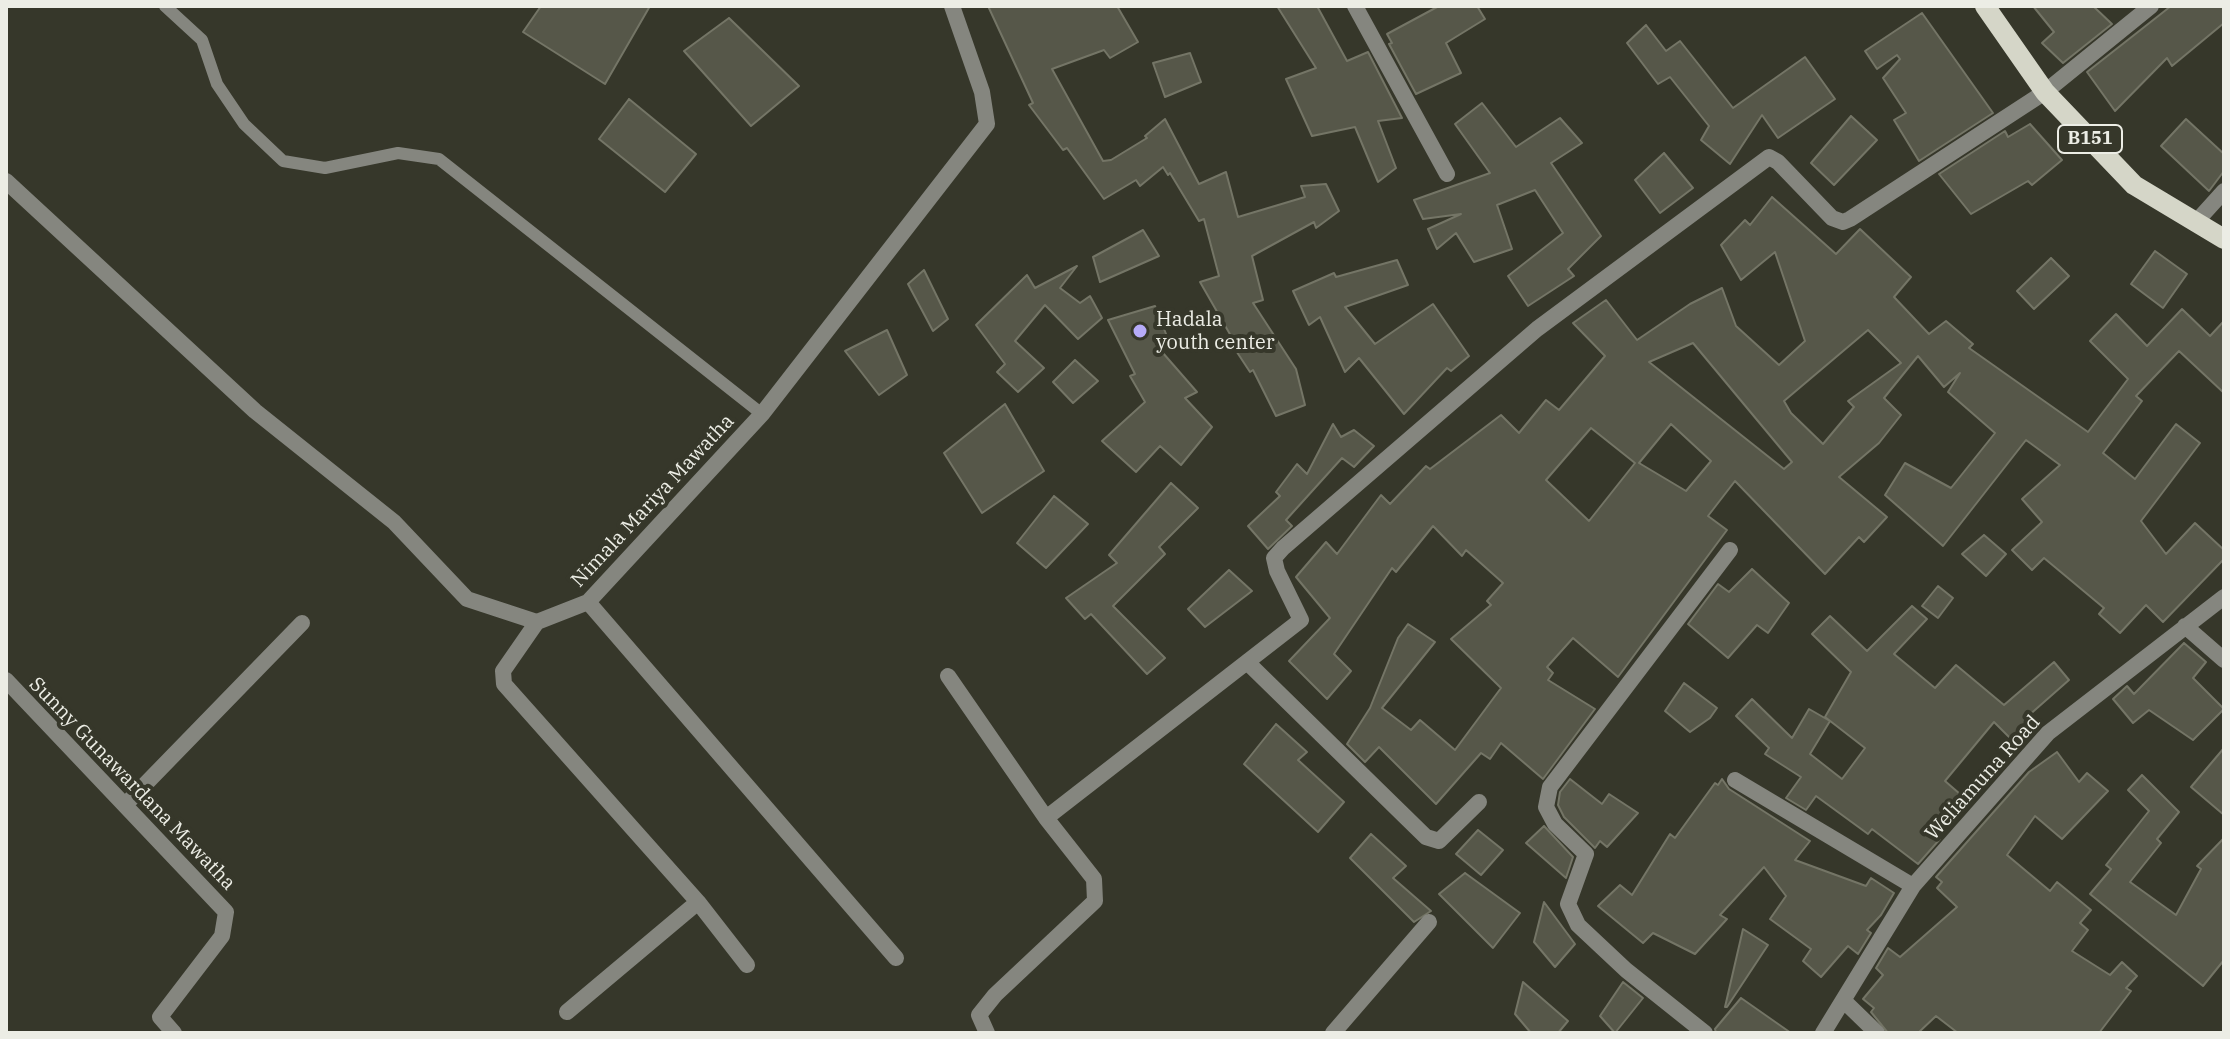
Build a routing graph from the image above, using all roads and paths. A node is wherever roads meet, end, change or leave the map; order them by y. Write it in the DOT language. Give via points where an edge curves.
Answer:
graph roads {
  1 [pos="165,6"];
  2 [pos="952,6"];
  3 [pos="1355,6"];
  4 [pos="1985,6"];
  5 [pos="2151,6"];
  6 [pos="2045,92"];
  7 [pos="1447,174"];
  8 [pos="6,181"];
  9 [pos="2224,191"];
  10 [pos="2196,222"];
  11 [pos="2224,239"];
  12 [pos="762,414"];
  13 [pos="1730,550"];
  14 [pos="2224,597"];
  15 [pos="588,602"];
  16 [pos="537,622"];
  17 [pos="302,623"];
  18 [pos="2185,626"];
  19 [pos="2224,660"];
  20 [pos="1249,664"];
  21 [pos="948,676"];
  22 [pos="6,680"];
  23 [pos="1735,780"];
  24 [pos="1479,802"];
  25 [pos="125,805"];
  26 [pos="1046,818"];
  27 [pos="1913,886"];
  28 [pos="698,902"];
  29 [pos="1429,922"];
  30 [pos="896,958"];
  31 [pos="747,965"];
  32 [pos="1843,1000"];
  33 [pos="567,1012"];
  34 [pos="174,1033"];
  35 [pos="987,1033"];
  36 [pos="1333,1033"];
  37 [pos="1705,1033"];
  38 [pos="1823,1033"];
  39 [pos="1877,1033"];
  1 -- 12 [label="lane" via="202,40 217,84 244,124 283,161 325,168 398,153 439,159"];
  2 -- 12 [label="street, Nimala Mariya Mawatha" via="982,92 987,124"];
  3 -- 7 [label="street"];
  4 -- 6 [label="main road, B151"];
  5 -- 6 [label="street"];
  6 -- 10 [label="main road, B151" via="2134,185"];
  6 -- 20 [label="street" via="1843,222 1832,218 1778,162 1769,157 1757,165 1537,329 1283,548 1274,558 1277,571 1301,620"];
  8 -- 16 [label="street" via="255,411 394,522 467,599"];
  9 -- 10 [label="street"];
  10 -- 11 [label="main road, B151"];
  12 -- 15 [label="street, Nimala Mariya Mawatha"];
  13 -- 37 [label="street" via="1550,787 1546,807 1555,824 1586,854 1568,904 1578,925"];
  14 -- 18 [label="street, Weliamuna Road"];
  15 -- 16 [label="street, Nimala Mariya Mawatha"];
  15 -- 30 [label="street"];
  16 -- 28 [label="street" via="503,671 504,684"];
  17 -- 25 [label="street"];
  18 -- 19 [label="street"];
  18 -- 27 [label="street, Weliamuna Road" via="2048,733"];
  20 -- 24 [label="street" via="1426,837 1439,841"];
  20 -- 26 [label="street"];
  21 -- 26 [label="street"];
  22 -- 25 [label="street, Sunny Gunawardana Mawatha"];
  23 -- 27 [label="street"];
  25 -- 34 [label="street, Sunny Gunawardana Mawatha" via="226,912 222,936 160,1017"];
  26 -- 35 [label="street" via="1094,879 1095,901 995,995 979,1015"];
  27 -- 32 [label="street, Weliamuna Road"];
  28 -- 31 [label="street"];
  28 -- 33 [label="street"];
  29 -- 36 [label="street"];
  32 -- 38 [label="street, Weliamuna Road"];
  32 -- 39 [label="street"];
}
